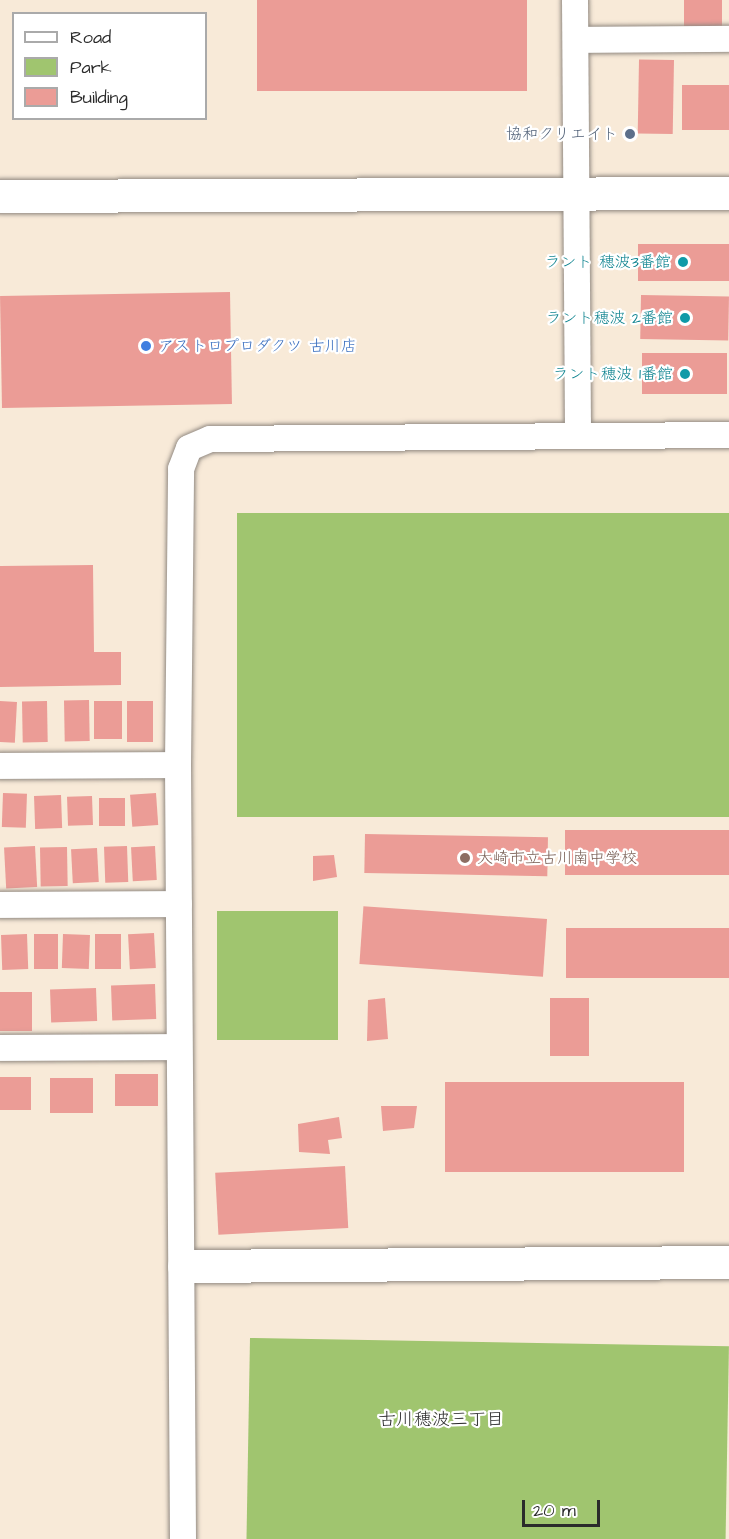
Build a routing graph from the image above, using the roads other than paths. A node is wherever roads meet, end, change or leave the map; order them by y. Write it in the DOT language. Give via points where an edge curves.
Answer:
graph roads {
  1 [pos="575,0"];
  2 [pos="729,39"];
  3 [pos="576,40"];
  4 [pos="579,192"];
  5 [pos="729,193"];
  6 [pos="0,196"];
  7 [pos="729,435"];
  8 [pos="579,436"];
  9 [pos="178,765"];
  10 [pos="0,766"];
  11 [pos="179,904"];
  12 [pos="0,905"];
  13 [pos="179,1047"];
  14 [pos="0,1048"];
  15 [pos="729,1262"];
  16 [pos="184,1266"];
  17 [pos="183,1539"];
  1 -- 3 [label="street"];
  2 -- 3 [label="street"];
  3 -- 4 [label="street"];
  4 -- 5 [label="street"];
  4 -- 6 [label="street"];
  4 -- 8 [label="street"];
  7 -- 8 [label="street"];
  8 -- 9 [label="street" via="210,439 189,448 182,469"];
  9 -- 10 [label="street"];
  9 -- 11 [label="street"];
  11 -- 12 [label="street"];
  11 -- 13 [label="street"];
  13 -- 14 [label="street"];
  13 -- 16 [label="street"];
  15 -- 16 [label="street"];
  16 -- 17 [label="street"];
}
